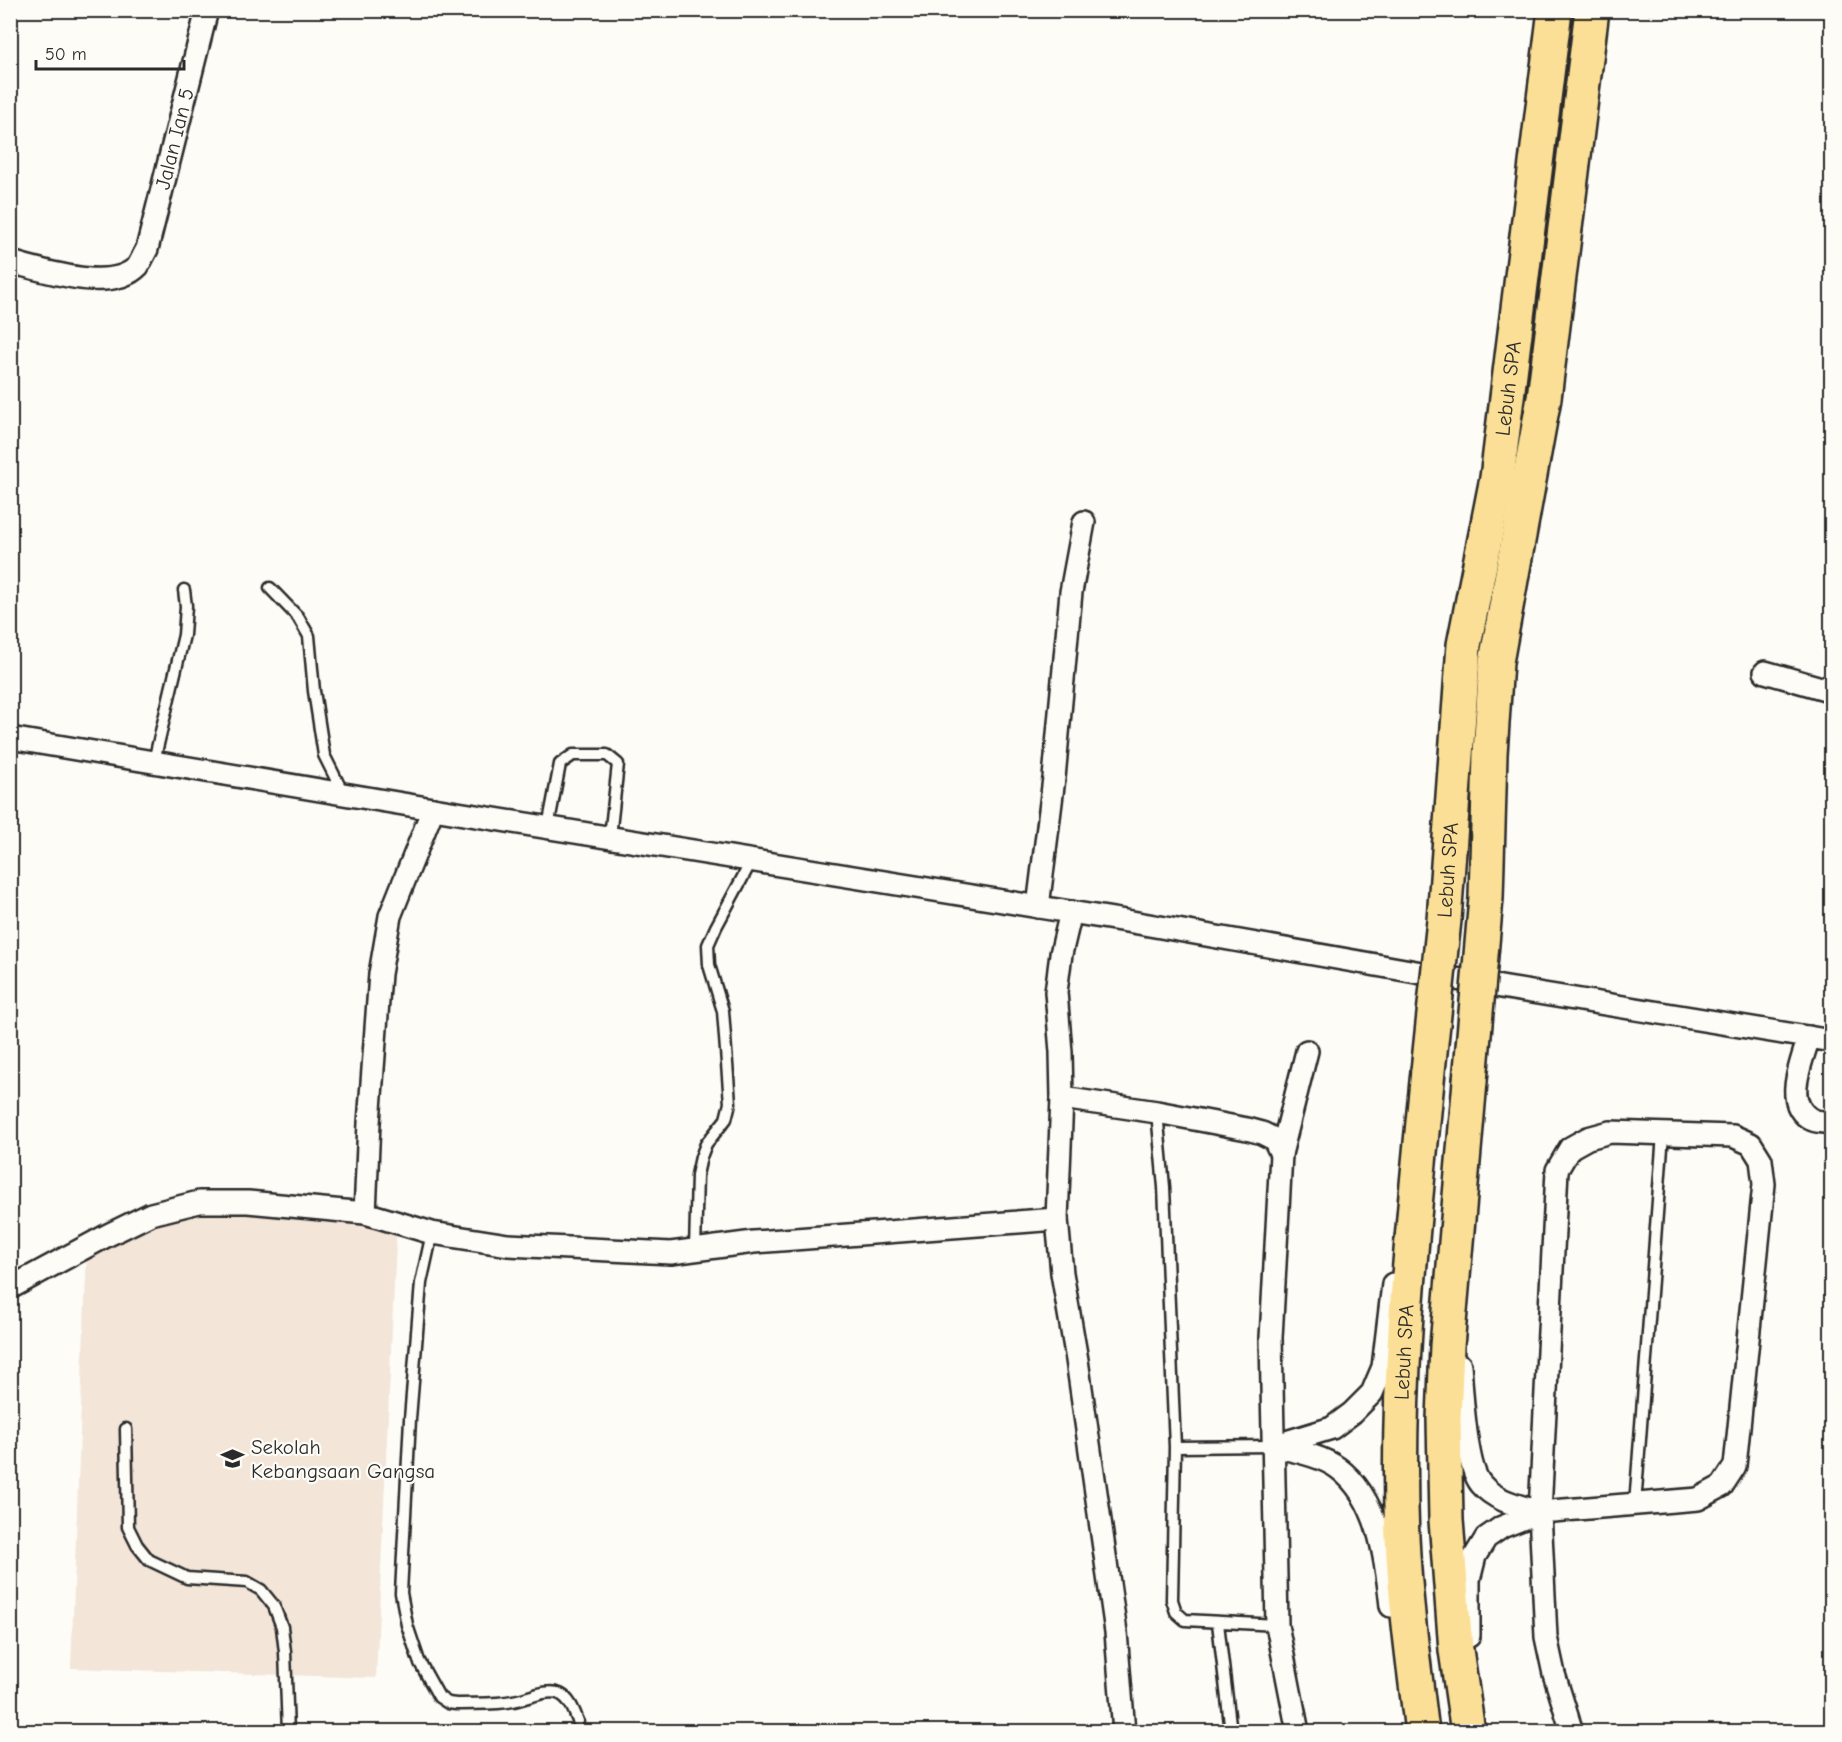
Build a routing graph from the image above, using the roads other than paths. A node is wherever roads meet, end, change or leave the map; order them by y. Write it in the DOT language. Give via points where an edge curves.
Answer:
graph roads {
  1 [pos="207,10"];
  2 [pos="1555,10"];
  3 [pos="1592,10"];
  4 [pos="10,262"];
  5 [pos="1084,522"];
  6 [pos="270,588"];
  7 [pos="184,590"];
  8 [pos="1765,672"];
  9 [pos="1832,691"];
  10 [pos="10,738"];
  11 [pos="154,762"];
  12 [pos="343,792"];
  13 [pos="433,809"];
  14 [pos="548,827"];
  15 [pos="610,837"];
  16 [pos="752,860"];
  17 [pos="1038,907"];
  18 [pos="1071,912"];
  19 [pos="1809,1037"];
  20 [pos="1832,1041"];
  21 [pos="1307,1051"];
  22 [pos="1062,1098"];
  23 [pos="1157,1112"];
  24 [pos="1832,1123"];
  25 [pos="1663,1134"];
  26 [pos="1281,1154"];
  27 [pos="1418,1179"];
  28 [pos="365,1213"];
  29 [pos="1057,1219"];
  30 [pos="432,1233"];
  31 [pos="695,1250"];
  32 [pos="1454,1278"];
  33 [pos="10,1288"];
  34 [pos="126,1429"];
  35 [pos="1273,1446"];
  36 [pos="1175,1447"];
  37 [pos="1635,1505"];
  38 [pos="1540,1512"];
  39 [pos="1218,1623"];
  40 [pos="1277,1625"];
  41 [pos="578,1721"];
  42 [pos="288,1731"];
  43 [pos="1124,1731"];
  44 [pos="1231,1731"];
  45 [pos="1298,1731"];
  46 [pos="1407,1731"];
  47 [pos="1422,1731"];
  48 [pos="1468,1731"];
  49 [pos="1473,1731"];
  50 [pos="1572,1731"];
  1 -- 4 [label="street, Jalan Ian 5" via="147,249 138,266 123,275 92,279"];
  2 -- 27 [label="highway, Lebuh SPA, bridge" via="1497,478 1464,645 1444,920"];
  3 -- 32 [label="highway, Lebuh SPA, bridge" via="1545,398 1496,662 1486,898"];
  5 -- 17 [label="street" via="1071,592"];
  6 -- 12 [label="lane" via="298,616 309,636 324,755"];
  7 -- 11 [label="lane" via="184,635"];
  8 -- 9 [label="street"];
  10 -- 11 [label="street"];
  11 -- 12 [label="street"];
  12 -- 13 [label="street"];
  13 -- 14 [label="street"];
  13 -- 28 [label="street" via="390,916 382,962"];
  14 -- 15 [label="street"];
  14 -- 15 [label="lane" via="560,764 573,754 607,755 618,764"];
  15 -- 16 [label="street"];
  16 -- 17 [label="street"];
  16 -- 31 [label="lane" via="708,945 709,965 723,1011 730,1103 726,1119 701,1157"];
  17 -- 18 [label="street"];
  18 -- 19 [label="street"];
  18 -- 22 [label="street" via="1060,954 1056,992"];
  19 -- 20 [label="street"];
  19 -- 24 [label="street" via="1796,1083 1796,1100 1800,1111 1814,1120"];
  21 -- 26 [label="street"];
  22 -- 23 [label="street"];
  22 -- 29 [label="street"];
  23 -- 26 [label="street" via="1262,1133 1274,1139"];
  23 -- 36 [label="lane"];
  25 -- 37 [label="lane"];
  25 -- 37 [label="street" via="1733,1136 1751,1144 1761,1160 1764,1185 1735,1466 1722,1486 1698,1498"];
  25 -- 38 [label="street" via="1610,1132 1588,1138 1570,1148 1557,1170"];
  26 -- 35 [label="street" via="1271,1338"];
  27 -- 35 [label="street" via="1401,1217 1383,1367 1372,1393 1332,1428"];
  27 -- 47 [label="highway, Lebuh SPA" via="1404,1335 1401,1440 1402,1538"];
  28 -- 30 [label="street"];
  28 -- 33 [label="street" via="248,1202 199,1202 151,1214"];
  29 -- 31 [label="street"];
  29 -- 43 [label="street" via="1116,1632"];
  30 -- 31 [label="street" via="508,1245 671,1254"];
  30 -- 41 [label="lane" via="421,1283 410,1419 402,1593 407,1625 423,1670 439,1697 448,1703 512,1702 559,1694 574,1708"];
  32 -- 38 [label="street" via="1462,1400 1469,1454 1480,1484 1496,1497"];
  32 -- 48 [label="highway, Lebuh SPA" via="1444,1419 1446,1520 1456,1650"];
  34 -- 42 [label="lane" via="128,1527 149,1560 187,1578 247,1582 261,1590 274,1606 285,1652"];
  35 -- 36 [label="lane"];
  35 -- 40 [label="street"];
  35 -- 46 [label="street" via="1310,1455 1338,1468 1359,1490 1376,1521 1386,1561"];
  36 -- 39 [label="lane" via="1172,1600 1176,1612 1185,1620"];
  37 -- 38 [label="street"];
  38 -- 49 [label="street" via="1502,1527 1486,1538 1475,1556 1469,1580"];
  38 -- 50 [label="street" via="1546,1637"];
  39 -- 40 [label="lane"];
  39 -- 44 [label="lane"];
  40 -- 45 [label="street"];
}
